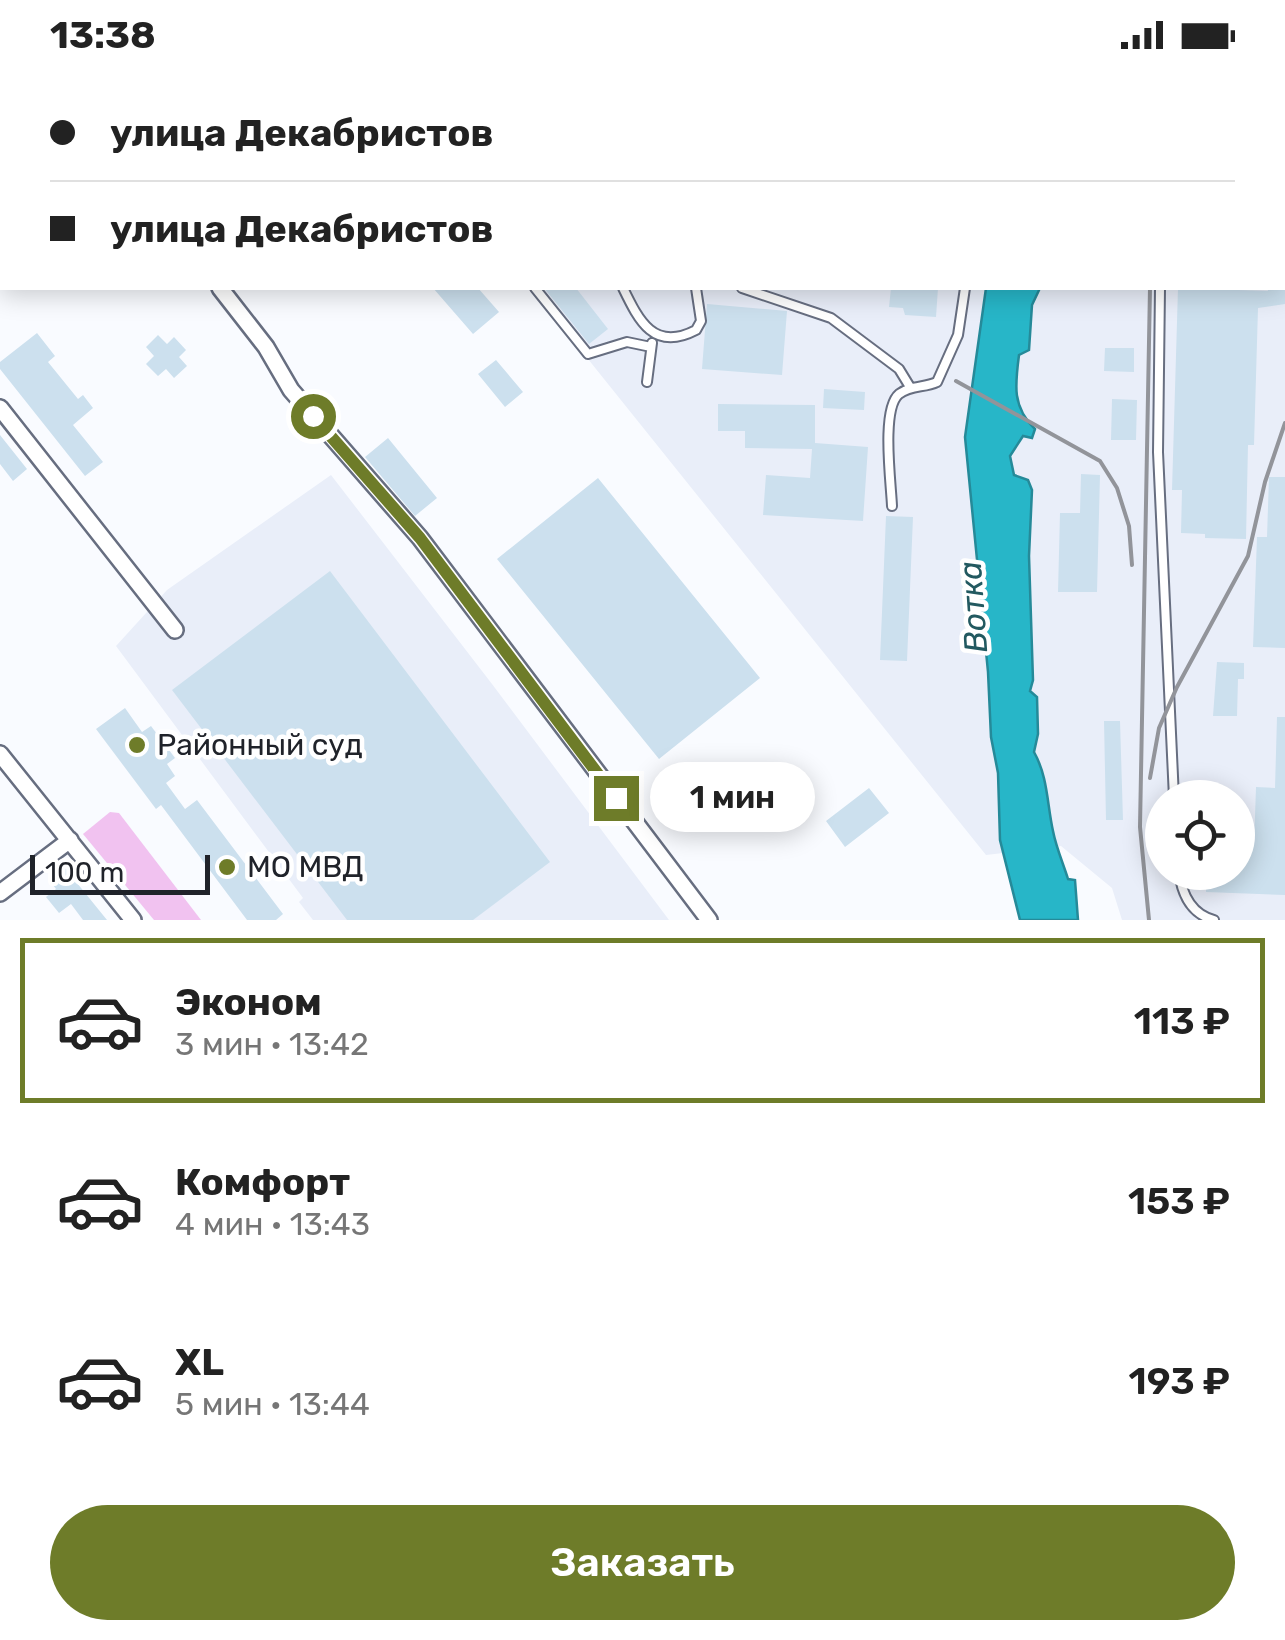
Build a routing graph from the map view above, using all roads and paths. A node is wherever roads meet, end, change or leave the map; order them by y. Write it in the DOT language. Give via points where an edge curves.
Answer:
graph roads {
  1 [pos="222,290"];
  2 [pos="538,290"];
  3 [pos="624,290"];
  4 [pos="696,290"];
  5 [pos="748,290"];
  6 [pos="965,290"];
  7 [pos="1160,290"];
  8 [pos="654,334"];
  9 [pos="651,347"];
  10 [pos="648,382"];
  11 [pos="910,387"];
  12 [pos="0,408"];
  13 [pos="892,506"];
  14 [pos="176,630"];
  15 [pos="0,754"];
  16 [pos="1173,780"];
  17 [pos="70,840"];
  18 [pos="1182,890"];
  19 [pos="0,893"];
  20 [pos="133,920"];
  21 [pos="709,920"];
  22 [pos="1214,920"];
  1 -- 21 [label="street" via="291,390 420,538"];
  2 -- 9 [label="lane" via="588,354 627,342"];
  3 -- 8 [label="lane"];
  4 -- 8 [label="lane" via="696,330"];
  5 -- 11 [label="lane" via="831,318 899,369"];
  6 -- 11 [label="lane" via="948,364 937,382"];
  7 -- 16 [label="lane" via="1158,452"];
  8 -- 9 [label="lane"];
  9 -- 10 [label="lane"];
  11 -- 13 [label="lane" via="894,397 888,415"];
  12 -- 14 [label="street"];
  15 -- 17 [label="street"];
  17 -- 19 [label="street"];
  17 -- 20 [label="street"];
  18 -- 22 [label="lane" via="1194,910"];
}
